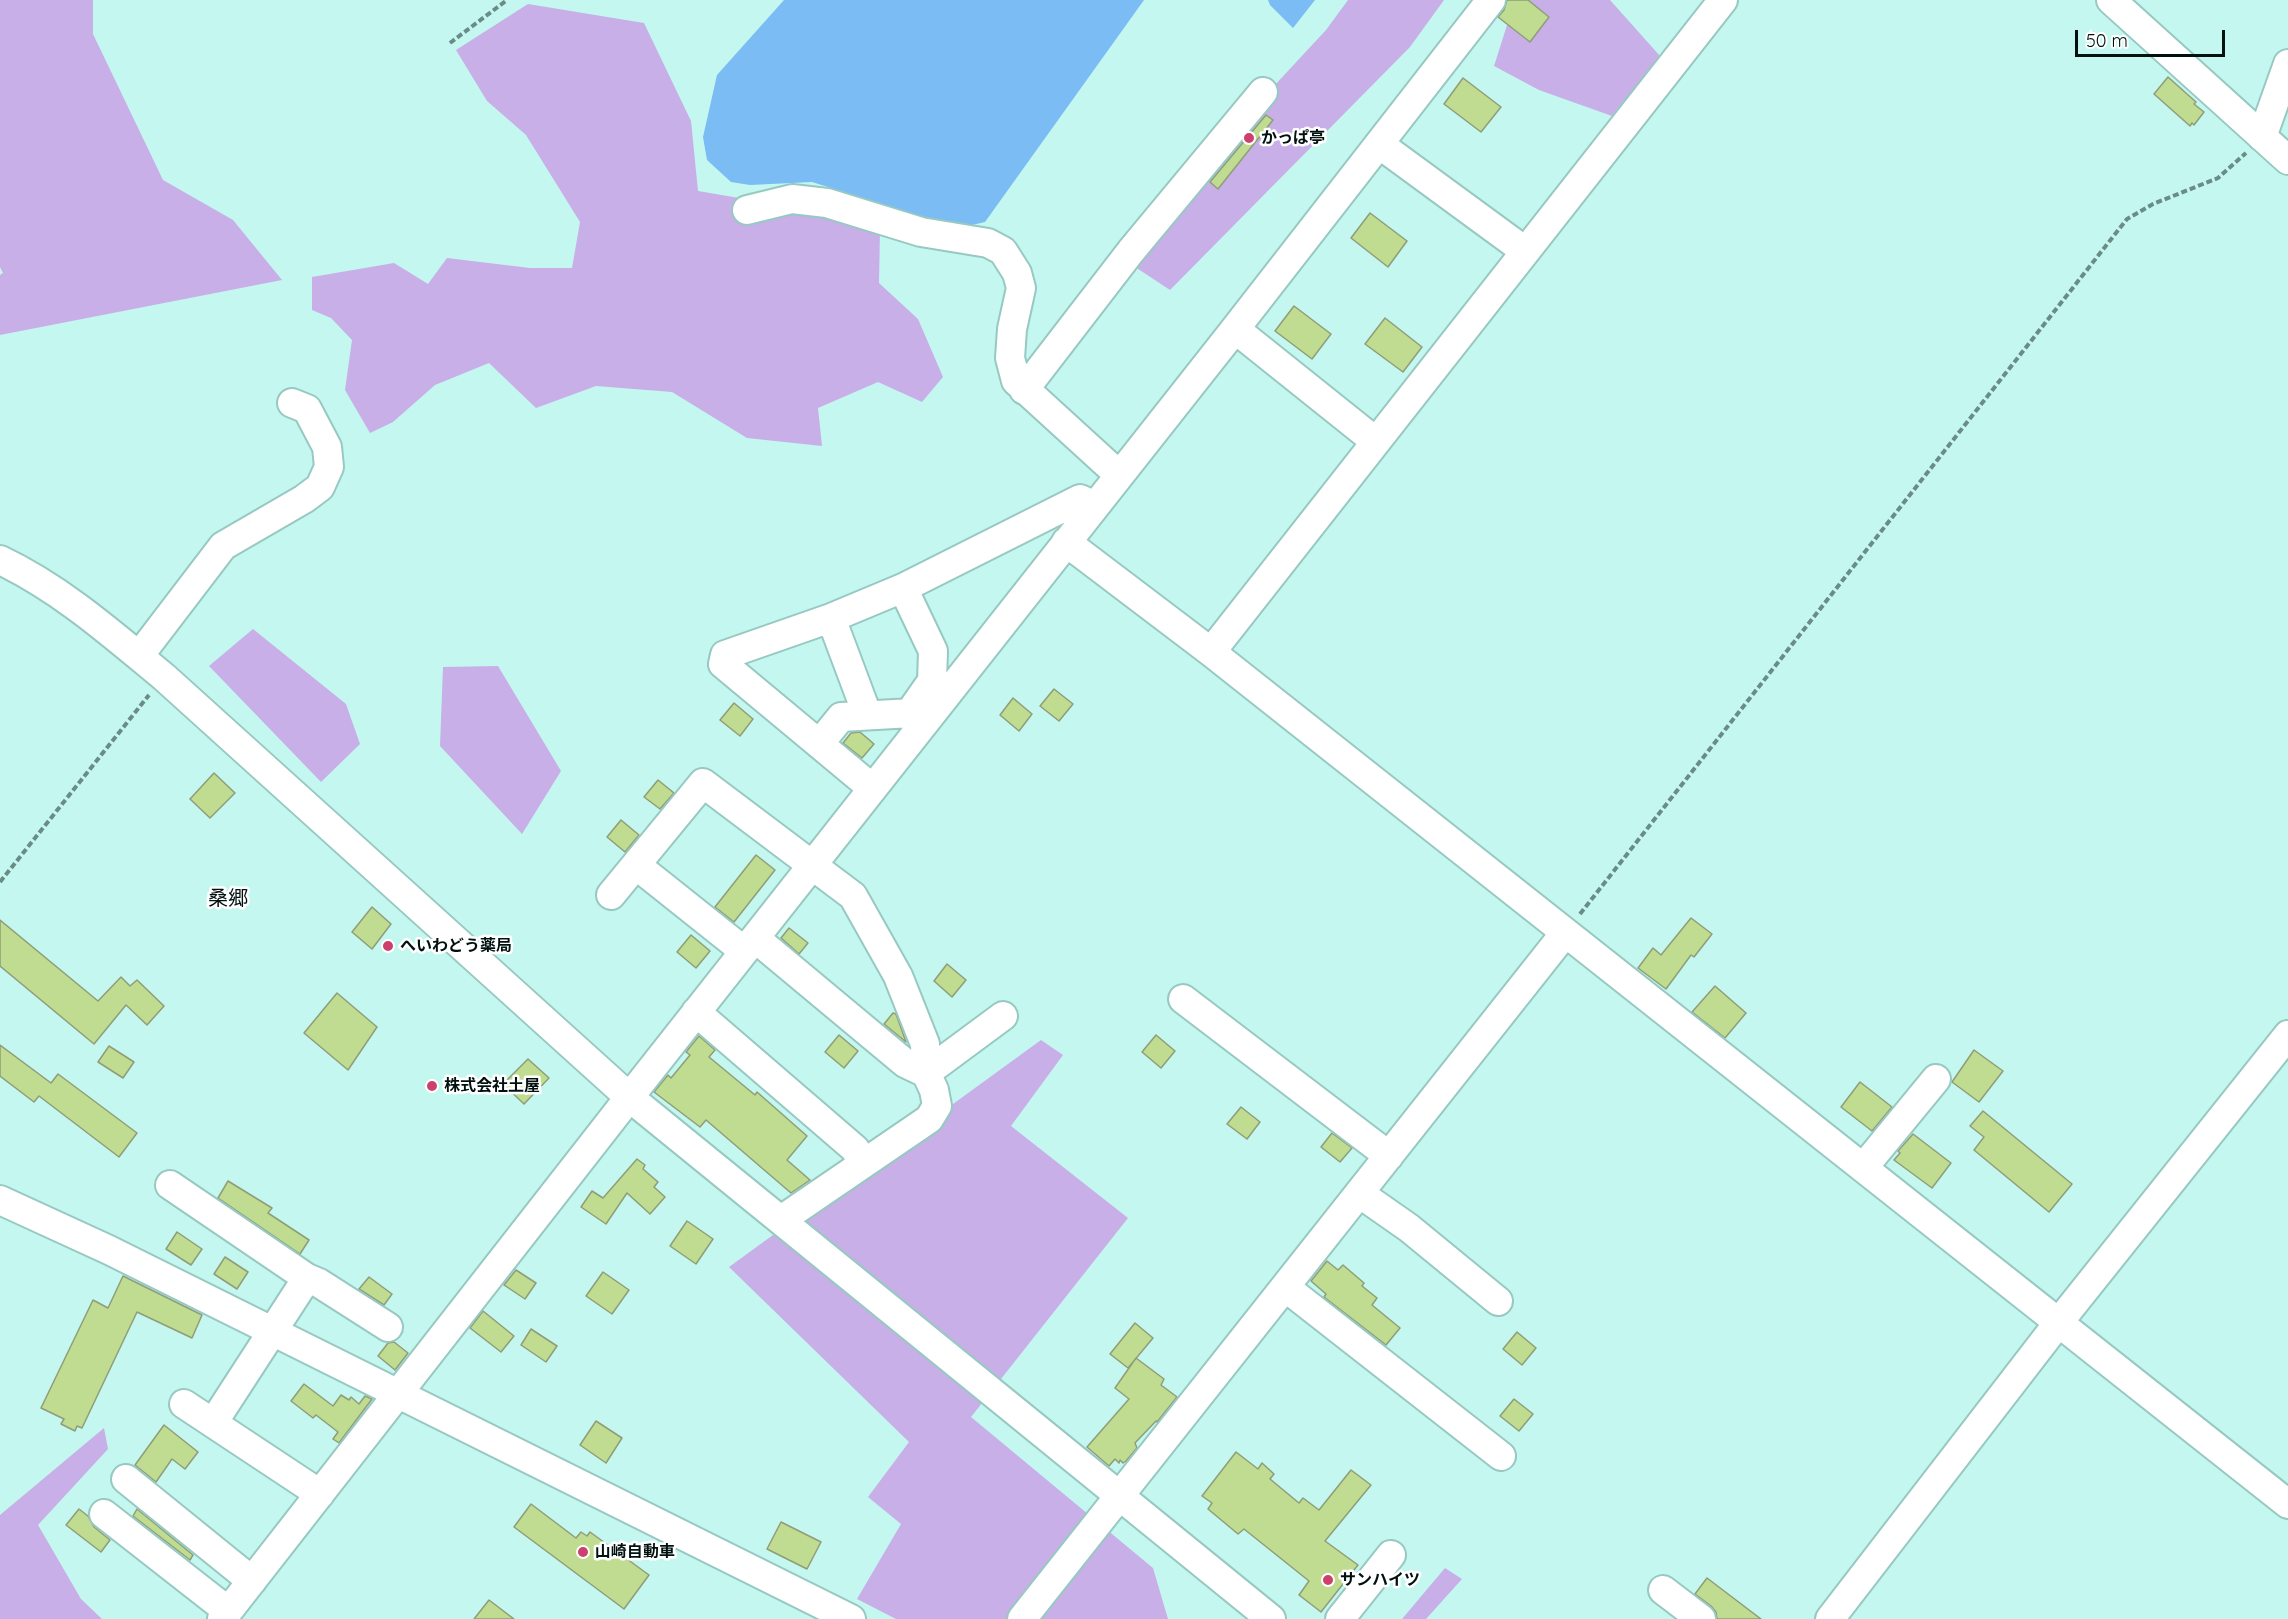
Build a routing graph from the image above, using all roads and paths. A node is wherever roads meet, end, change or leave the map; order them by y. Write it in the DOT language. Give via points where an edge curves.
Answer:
graph roads {
  1 [pos="507,0"];
  2 [pos="1491,0"];
  3 [pos="1723,0"];
  4 [pos="2111,0"];
  5 [pos="450,43"];
  6 [pos="2288,64"];
  7 [pos="1263,92"];
  8 [pos="2262,137"];
  9 [pos="1379,144"];
  10 [pos="2288,160"];
  11 [pos="747,210"];
  12 [pos="1524,251"];
  13 [pos="1235,329"];
  14 [pos="1024,390"];
  15 [pos="292,403"];
  16 [pos="1375,441"];
  17 [pos="1119,475"];
  18 [pos="1095,506"];
  19 [pos="1066,542"];
  20 [pos="0,560"];
  21 [pos="903,588"];
  22 [pos="831,618"];
  23 [pos="1211,652"];
  24 [pos="139,656"];
  25 [pos="164,677"];
  26 [pos="921,713"];
  27 [pos="867,714"];
  28 [pos="819,744"];
  29 [pos="872,788"];
  30 [pos="812,864"];
  31 [pos="636,865"];
  32 [pos="0,882"];
  33 [pos="611,895"];
  34 [pos="1565,933"];
  35 [pos="749,944"];
  36 [pos="1183,999"];
  37 [pos="696,1012"];
  38 [pos="1003,1016"];
  39 [pos="2288,1035"];
  40 [pos="926,1072"];
  41 [pos="1936,1079"];
  42 [pos="629,1097"];
  43 [pos="1389,1156"];
  44 [pos="863,1163"];
  45 [pos="1863,1168"];
  46 [pos="170,1185"];
  47 [pos="1359,1193"];
  48 [pos="0,1200"];
  49 [pos="781,1220"];
  50 [pos="307,1278"];
  51 [pos="1285,1287"];
  52 [pos="1498,1301"];
  53 [pos="2059,1322"];
  54 [pos="388,1327"];
  55 [pos="274,1332"];
  56 [pos="398,1394"];
  57 [pos="184,1404"];
  58 [pos="213,1423"];
  59 [pos="1502,1456"];
  60 [pos="126,1479"];
  61 [pos="320,1494"];
  62 [pos="1119,1497"];
  63 [pos="2288,1504"];
  64 [pos="104,1514"];
  65 [pos="1391,1555"];
  66 [pos="252,1581"];
  67 [pos="1663,1590"];
  68 [pos="225,1615"];
  69 [pos="851,1619"];
  70 [pos="1022,1619"];
  71 [pos="1271,1619"];
  72 [pos="1340,1619"];
  73 [pos="1701,1619"];
  74 [pos="1830,1619"];
  1 -- 5 [label="path"];
  2 -- 9 [label="street"];
  3 -- 12 [label="street"];
  4 -- 8 [label="street"];
  6 -- 8 [label="street"];
  7 -- 14 [label="street" via="1131,251"];
  8 -- 10 [label="street"];
  8 -- 34 [label="path" via="2218,178 2127,219"];
  9 -- 12 [label="street"];
  9 -- 13 [label="street"];
  11 -- 14 [label="street" via="792,200 827,203 921,232 988,243 1003,251 1021,288 1010,358 1016,381"];
  12 -- 16 [label="street"];
  13 -- 16 [label="street"];
  13 -- 17 [label="street"];
  14 -- 17 [label="street"];
  15 -- 24 [label="street" via="307,409 327,447 329,467 320,487 223,546"];
  16 -- 23 [label="street"];
  17 -- 18 [label="street"];
  18 -- 19 [label="street"];
  18 -- 21 [label="street" via="1080,499"];
  19 -- 23 [label="street"];
  19 -- 26 [label="street"];
  20 -- 24 [label="street" via="62,595"];
  21 -- 22 [label="street"];
  21 -- 26 [label="street" via="933,651 932,681"];
  22 -- 27 [label="street"];
  22 -- 28 [label="street" via="725,655 723,664"];
  23 -- 34 [label="street"];
  24 -- 25 [label="street"];
  25 -- 32 [label="path"];
  25 -- 42 [label="street"];
  26 -- 27 [label="street"];
  26 -- 29 [label="street"];
  27 -- 28 [label="street" via="841,717"];
  28 -- 29 [label="street"];
  29 -- 30 [label="street"];
  30 -- 31 [label="street" via="703,783"];
  30 -- 35 [label="street"];
  30 -- 40 [label="street" via="853,896 898,976 924,1044"];
  31 -- 33 [label="street"];
  31 -- 35 [label="street"];
  34 -- 43 [label="street"];
  34 -- 45 [label="street"];
  35 -- 37 [label="street"];
  35 -- 40 [label="street" via="905,1063"];
  36 -- 43 [label="street"];
  37 -- 42 [label="street"];
  37 -- 44 [label="street" via="855,1149"];
  38 -- 40 [label="street"];
  39 -- 53 [label="street"];
  40 -- 44 [label="street" via="937,1106 929,1119"];
  41 -- 45 [label="street"];
  42 -- 49 [label="street"];
  42 -- 56 [label="street"];
  43 -- 47 [label="street"];
  44 -- 49 [label="street"];
  45 -- 53 [label="street"];
  46 -- 50 [label="street"];
  47 -- 51 [label="street"];
  47 -- 52 [label="street" via="1409,1228"];
  48 -- 55 [label="street"];
  49 -- 62 [label="street"];
  50 -- 54 [label="street"];
  50 -- 55 [label="street"];
  51 -- 59 [label="street"];
  51 -- 62 [label="street"];
  53 -- 63 [label="street"];
  53 -- 74 [label="street"];
  55 -- 56 [label="street"];
  55 -- 58 [label="street"];
  56 -- 61 [label="street"];
  56 -- 69 [label="street"];
  57 -- 58 [label="street"];
  58 -- 61 [label="street"];
  60 -- 66 [label="street"];
  61 -- 66 [label="street"];
  62 -- 70 [label="street"];
  62 -- 71 [label="street"];
  64 -- 68 [label="street"];
  65 -- 72 [label="street"];
  66 -- 68 [label="street"];
  67 -- 73 [label="street"];
}
